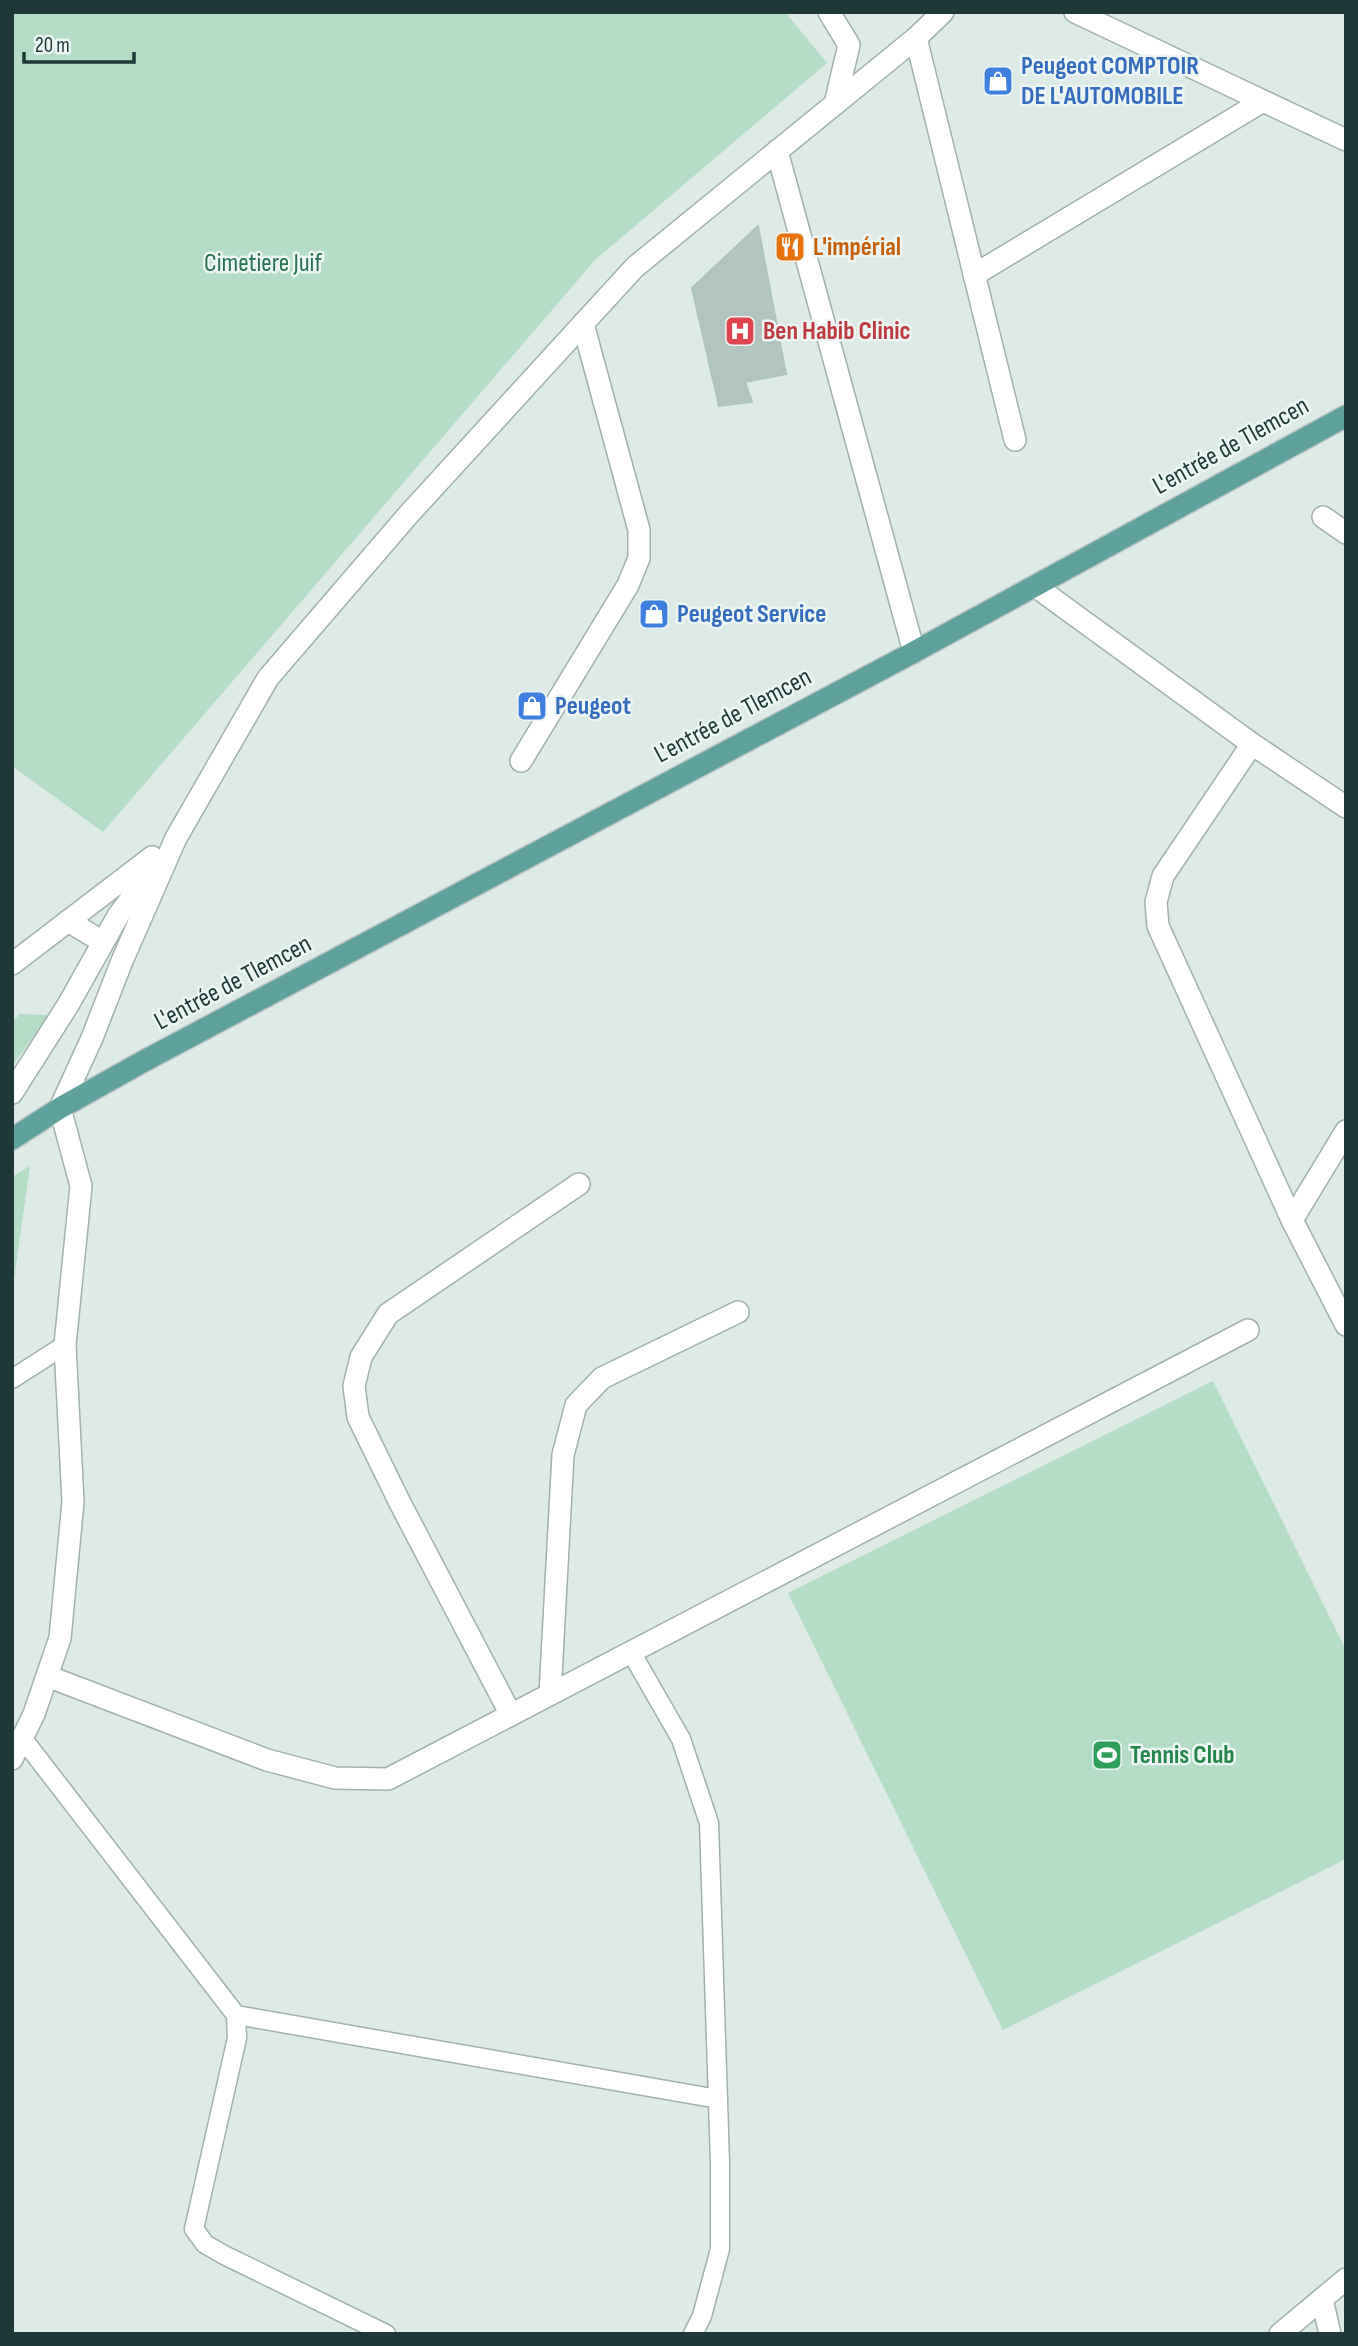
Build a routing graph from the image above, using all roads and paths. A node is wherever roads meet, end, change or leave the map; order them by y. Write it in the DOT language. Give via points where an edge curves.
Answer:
graph roads {
  1 [pos="830,12"];
  2 [pos="943,12"];
  3 [pos="1075,12"];
  4 [pos="916,38"];
  5 [pos="1263,102"];
  6 [pos="835,104"];
  7 [pos="1346,140"];
  8 [pos="777,151"];
  9 [pos="974,275"];
  10 [pos="583,324"];
  11 [pos="1346,416"];
  12 [pos="1015,440"];
  13 [pos="1323,517"];
  14 [pos="1346,533"];
  15 [pos="1035,586"];
  16 [pos="914,652"];
  17 [pos="1252,744"];
  18 [pos="521,761"];
  19 [pos="1346,807"];
  20 [pos="176,838"];
  21 [pos="68,921"];
  22 [pos="103,942"];
  23 [pos="12,964"];
  24 [pos="12,1093"];
  25 [pos="60,1108"];
  26 [pos="1346,1131"];
  27 [pos="12,1139"];
  28 [pos="579,1184"];
  29 [pos="1292,1220"];
  30 [pos="738,1312"];
  31 [pos="1346,1325"];
  32 [pos="1248,1330"];
  33 [pos="65,1345"];
  34 [pos="12,1379"];
  35 [pos="631,1652"];
  36 [pos="47,1676"];
  37 [pos="550,1695"];
  38 [pos="511,1715"];
  39 [pos="23,1739"];
  40 [pos="12,1759"];
  41 [pos="236,2015"];
  42 [pos="718,2098"];
  43 [pos="1346,2279"];
  44 [pos="1322,2299"];
  45 [pos="386,2334"];
  46 [pos="693,2334"];
  47 [pos="1280,2334"];
  48 [pos="1329,2334"];
  1 -- 6 [label="street" via="849,45"];
  2 -- 4 [label="street"];
  3 -- 5 [label="street"];
  4 -- 6 [label="street"];
  4 -- 9 [label="street"];
  5 -- 7 [label="street"];
  5 -- 9 [label="street"];
  6 -- 8 [label="street"];
  8 -- 10 [label="street" via="635,267"];
  8 -- 16 [label="street"];
  9 -- 12 [label="street"];
  10 -- 18 [label="street" via="639,530 639,558 628,584"];
  10 -- 20 [label="street" via="409,514 268,678"];
  11 -- 15 [label="main road, L'entrée de Tlemcen"];
  13 -- 14 [label="street"];
  15 -- 16 [label="main road, L'entrée de Tlemcen"];
  15 -- 17 [label="street"];
  16 -- 25 [label="main road, L'entrée de Tlemcen"];
  17 -- 19 [label="street"];
  17 -- 29 [label="street" via="1164,876 1156,902 1158,926"];
  20 -- 21 [label="street"];
  20 -- 22 [label="street"];
  20 -- 25 [label="street"];
  21 -- 22 [label="street"];
  21 -- 23 [label="street"];
  22 -- 24 [label="street"];
  25 -- 27 [label="main road"];
  25 -- 33 [label="street" via="81,1186"];
  26 -- 29 [label="street"];
  28 -- 38 [label="street" via="388,1314 361,1357 354,1386 358,1417"];
  29 -- 31 [label="street"];
  30 -- 37 [label="street" via="602,1378 576,1405 563,1455"];
  32 -- 35 [label="street"];
  33 -- 34 [label="lane"];
  33 -- 36 [label="street" via="73,1502 60,1638"];
  35 -- 37 [label="street"];
  35 -- 42 [label="lane" via="681,1739 709,1823"];
  36 -- 38 [label="street" via="267,1759 335,1778 388,1779"];
  36 -- 39 [label="street"];
  37 -- 38 [label="street"];
  39 -- 40 [label="street"];
  39 -- 41 [label="lane"];
  41 -- 42 [label="lane"];
  41 -- 45 [label="lane" via="237,2038 194,2229 205,2244 224,2255"];
  42 -- 46 [label="lane" via="720,2249"];
  43 -- 44 [label="street"];
  44 -- 47 [label="street"];
  44 -- 48 [label="street"];
}
